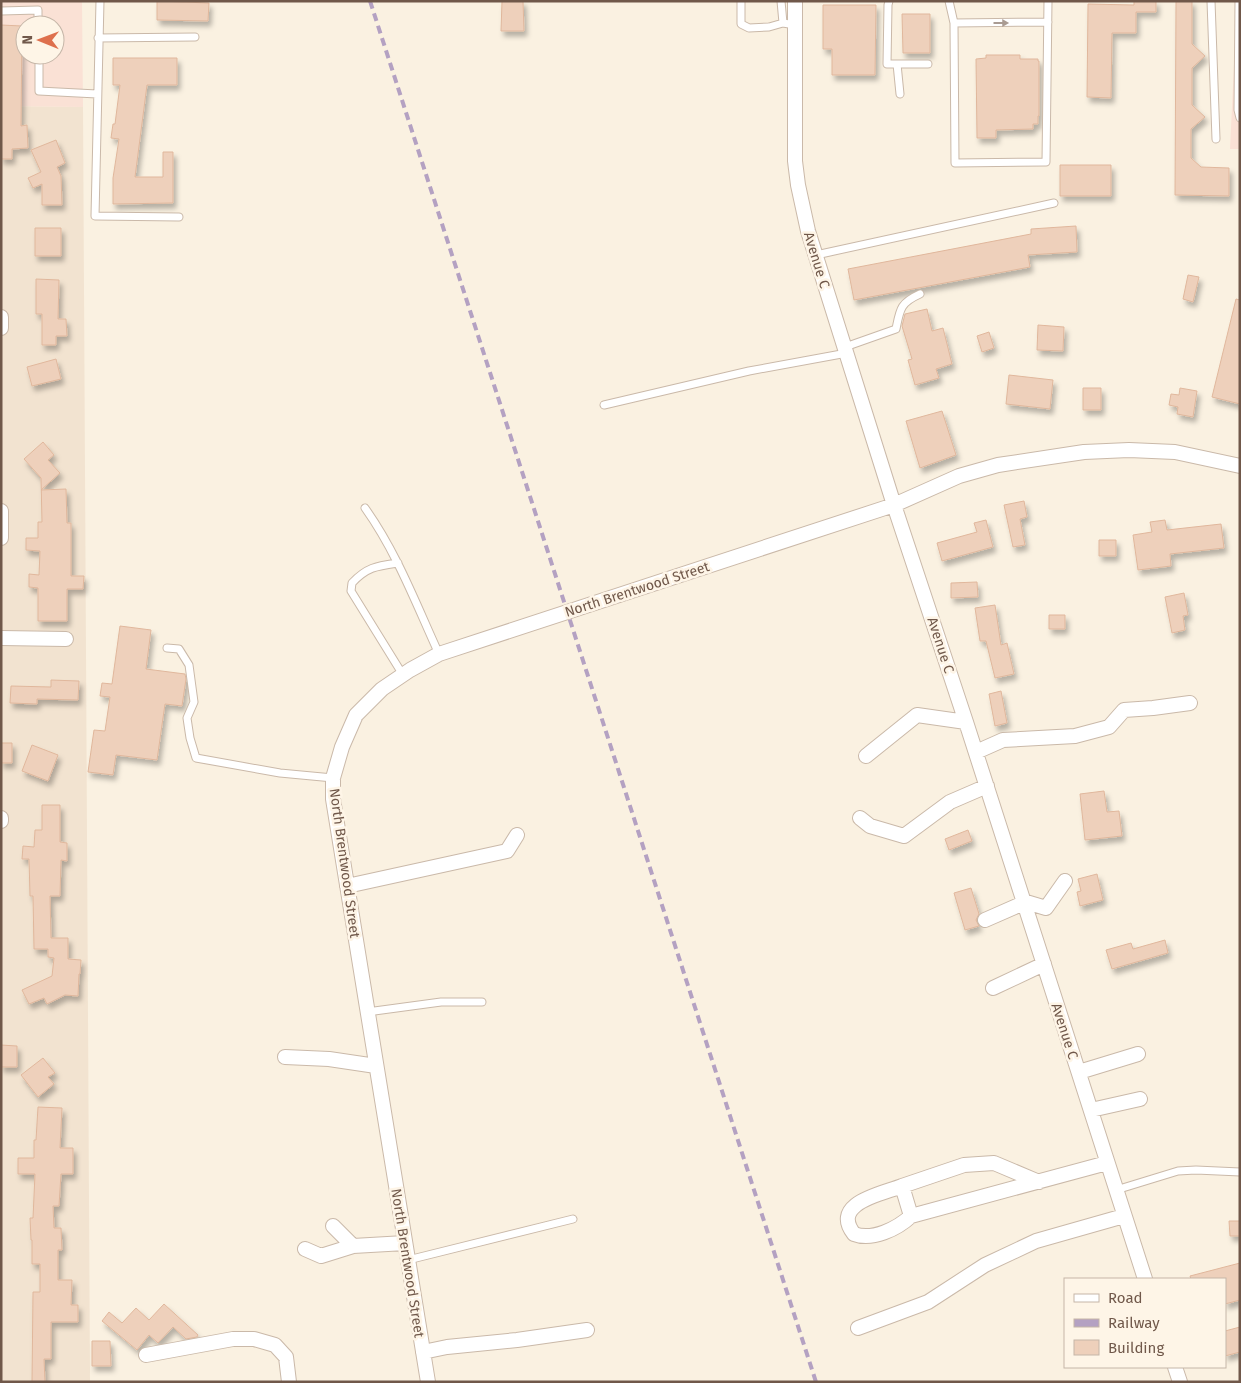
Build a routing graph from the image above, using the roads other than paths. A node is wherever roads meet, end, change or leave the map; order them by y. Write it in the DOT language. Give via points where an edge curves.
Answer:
graph roads {
  1 [pos="38,1"];
  2 [pos="100,1"];
  3 [pos="741,1"];
  4 [pos="781,1"];
  5 [pos="796,1"];
  6 [pos="889,1"];
  7 [pos="949,1"];
  8 [pos="1048,1"];
  9 [pos="1211,1"];
  10 [pos="1239,1"];
  11 [pos="38,10"];
  12 [pos="1,11"];
  13 [pos="38,15"];
  14 [pos="1048,22"];
  15 [pos="954,23"];
  16 [pos="789,24"];
  17 [pos="195,37"];
  18 [pos="98,38"];
  19 [pos="897,64"];
  20 [pos="928,64"];
  21 [pos="39,65"];
  22 [pos="97,94"];
  23 [pos="900,94"];
  24 [pos="1240,118"];
  25 [pos="1216,139"];
  26 [pos="1054,202"];
  27 [pos="179,217"];
  28 [pos="816,255"];
  29 [pos="920,294"];
  30 [pos="1,317"];
  31 [pos="1,328"];
  32 [pos="846,350"];
  33 [pos="604,405"];
  34 [pos="1240,466"];
  35 [pos="894,506"];
  36 [pos="365,508"];
  37 [pos="1,511"];
  38 [pos="1,538"];
  39 [pos="398,564"];
  40 [pos="1,638"];
  41 [pos="66,639"];
  42 [pos="168,648"];
  43 [pos="439,654"];
  44 [pos="403,675"];
  45 [pos="1190,703"];
  46 [pos="966,722"];
  47 [pos="976,752"];
  48 [pos="866,756"];
  49 [pos="333,778"];
  50 [pos="987,786"];
  51 [pos="860,818"];
  52 [pos="517,835"];
  53 [pos="1064,881"];
  54 [pos="347,886"];
  55 [pos="1024,904"];
  56 [pos="985,920"];
  57 [pos="1044,964"];
  58 [pos="993,988"];
  59 [pos="482,1002"];
  60 [pos="368,1012"];
  61 [pos="1138,1054"];
  62 [pos="285,1057"];
  63 [pos="376,1066"];
  64 [pos="1079,1072"];
  65 [pos="1140,1099"];
  66 [pos="1091,1110"];
  67 [pos="1107,1163"];
  68 [pos="1240,1172"];
  69 [pos="1039,1182"];
  70 [pos="902,1186"];
  71 [pos="1116,1190"];
  72 [pos="912,1216"];
  73 [pos="1124,1216"];
  74 [pos="573,1220"];
  75 [pos="333,1226"];
  76 [pos="405,1243"];
  77 [pos="353,1246"];
  78 [pos="305,1249"];
  79 [pos="408,1260"];
  80 [pos="1146,1278"];
  81 [pos="858,1328"];
  82 [pos="587,1330"];
  83 [pos="423,1352"];
  84 [pos="146,1355"];
  85 [pos="1175,1368"];
  86 [pos="290,1382"];
  87 [pos="428,1382"];
  88 [pos="1180,1382"];
  1 -- 11 [label="lane"];
  2 -- 18 [label="lane"];
  3 -- 16 [label="lane" via="741,24 749,28"];
  4 -- 16 [label="lane"];
  5 -- 16 [label="street, Avenue C"];
  6 -- 19 [label="lane" via="887,64"];
  7 -- 15 [label="lane"];
  8 -- 14 [label="lane"];
  9 -- 25 [label="lane"];
  10 -- 24 [label="lane"];
  11 -- 12 [label="lane"];
  11 -- 13 [label="lane"];
  15 -- 14 [label="lane, one-way"];
  14 -- 15 [label="lane" via="1046,162 955,163"];
  16 -- 28 [label="street, Avenue C" via="795,161 802,206"];
  17 -- 18 [label="lane"];
  18 -- 22 [label="lane"];
  19 -- 20 [label="lane"];
  19 -- 23 [label="lane"];
  21 -- 22 [label="lane" via="39,91"];
  22 -- 27 [label="lane" via="95,216"];
  26 -- 28 [label="lane"];
  28 -- 32 [label="street, Avenue C"];
  29 -- 32 [label="lane" via="900,307 896,329"];
  30 -- 31 [label="street"];
  32 -- 33 [label="lane"];
  32 -- 35 [label="street, Avenue C"];
  34 -- 35 [label="street, North Brentwood Street" via="1175,452 1084,452 998,464 959,476"];
  35 -- 43 [label="street, North Brentwood Street"];
  35 -- 46 [label="street, Avenue C"];
  36 -- 39 [label="lane"];
  37 -- 38 [label="street"];
  39 -- 43 [label="lane"];
  39 -- 44 [label="lane" via="366,570 352,583 351,592"];
  40 -- 41 [label="street"];
  42 -- 49 [label="lane" via="179,649 189,665 194,702 187,718 196,758 280,773"];
  43 -- 44 [label="street, North Brentwood Street"];
  44 -- 49 [label="street, North Brentwood Street" via="382,689 356,715"];
  45 -- 47 [label="street" via="1124,710 1109,727 1075,736 1003,740"];
  46 -- 47 [label="street, Avenue C"];
  46 -- 48 [label="street" via="917,715"];
  47 -- 50 [label="street, Avenue C"];
  49 -- 54 [label="street, North Brentwood Street" via="333,799"];
  50 -- 51 [label="street" via="950,802 904,836 870,826"];
  50 -- 55 [label="street, Avenue C"];
  52 -- 54 [label="street" via="507,851"];
  53 -- 55 [label="street" via="1046,908"];
  54 -- 60 [label="street, North Brentwood Street"];
  55 -- 56 [label="street"];
  55 -- 57 [label="street, Avenue C"];
  57 -- 58 [label="street"];
  57 -- 64 [label="street, Avenue C"];
  59 -- 60 [label="lane" via="441,1002"];
  60 -- 63 [label="street, North Brentwood Street"];
  61 -- 64 [label="street"];
  62 -- 63 [label="street" via="329,1058"];
  63 -- 76 [label="street, North Brentwood Street"];
  64 -- 66 [label="street, Avenue C"];
  65 -- 66 [label="street"];
  66 -- 67 [label="street, Avenue C"];
  67 -- 69 [label="street"];
  67 -- 71 [label="street, Avenue C"];
  68 -- 71 [label="lane" via="1178,1171"];
  69 -- 70 [label="street" via="994,1163 964,1166"];
  69 -- 72 [label="street"];
  70 -- 72 [label="street"];
  70 -- 72 [label="street" via="859,1202 847,1217 849,1228 854,1234 869,1237 906,1222"];
  71 -- 73 [label="street, Avenue C"];
  73 -- 80 [label="street, Avenue C"];
  73 -- 81 [label="street" via="1036,1241 985,1265 928,1302"];
  74 -- 79 [label="lane"];
  75 -- 77 [label="street"];
  76 -- 77 [label="street"];
  76 -- 79 [label="street, North Brentwood Street"];
  77 -- 78 [label="street" via="321,1256"];
  79 -- 83 [label="street, North Brentwood Street"];
  82 -- 83 [label="street"];
  83 -- 87 [label="street, North Brentwood Street"];
  84 -- 86 [label="street" via="233,1339 254,1339 275,1345 286,1357"];
  85 -- 88 [label="street"];
}
